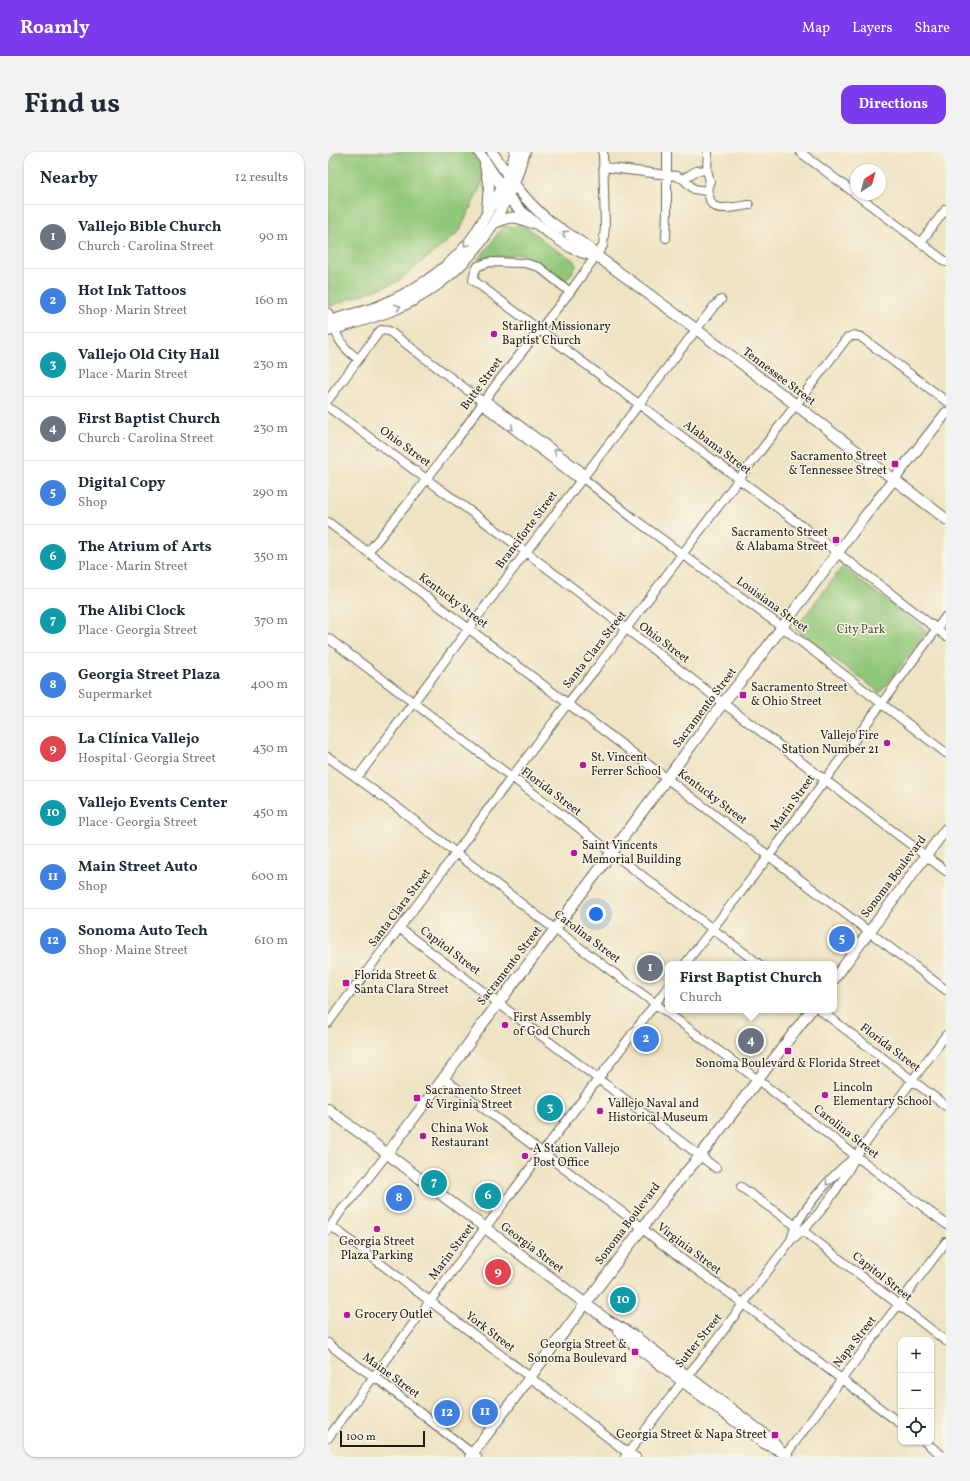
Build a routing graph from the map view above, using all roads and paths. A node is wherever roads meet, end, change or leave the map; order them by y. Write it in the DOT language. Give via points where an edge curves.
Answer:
graph roads {
  1 [pos="492,152"];
  2 [pos="515,152"];
  3 [pos="525,152"];
  4 [pos="603,152"];
  5 [pos="666,152"];
  6 [pos="708,152"];
  7 [pos="800,152"];
  8 [pos="480,154"];
  9 [pos="602,167"];
  10 [pos="707,170"];
  11 [pos="666,175"];
  12 [pos="511,179"];
  13 [pos="684,179"];
  14 [pos="707,189"];
  15 [pos="505,191"];
  16 [pos="749,205"];
  17 [pos="946,209"];
  18 [pos="482,221"];
  19 [pos="493,224"];
  20 [pos="536,224"];
  21 [pos="666,238"];
  22 [pos="920,243"];
  23 [pos="597,256"];
  24 [pos="946,262"];
  25 [pos="570,292"];
  26 [pos="721,300"];
  27 [pos="330,323"];
  28 [pos="540,330"];
  29 [pos="696,330"];
  30 [pos="358,359"];
  31 [pos="328,400"];
  32 [pos="946,401"];
  33 [pos="483,402"];
  34 [pos="639,404"];
  35 [pos="795,405"];
  36 [pos="328,407"];
  37 [pos="946,413"];
  38 [pos="427,478"];
  39 [pos="582,478"];
  40 [pos="739,479"];
  41 [pos="895,479"];
  42 [pos="946,519"];
  43 [pos="328,522"];
  44 [pos="368,552"];
  45 [pos="526,552"];
  46 [pos="838,553"];
  47 [pos="683,555"];
  48 [pos="946,616"];
  49 [pos="782,627"];
  50 [pos="469,628"];
  51 [pos="626,629"];
  52 [pos="936,629"];
  53 [pos="946,636"];
  54 [pos="328,638"];
  55 [pos="412,703"];
  56 [pos="568,703"];
  57 [pos="723,703"];
  58 [pos="881,703"];
  59 [pos="946,753"];
  60 [pos="328,757"];
  61 [pos="512,777"];
  62 [pos="357,778"];
  63 [pos="668,778"];
  64 [pos="825,779"];
  65 [pos="946,829"];
  66 [pos="612,853"];
  67 [pos="456,854"];
  68 [pos="769,856"];
  69 [pos="926,856"];
  70 [pos="946,871"];
  71 [pos="399,928"];
  72 [pos="555,929"];
  73 [pos="712,929"];
  74 [pos="870,931"];
  75 [pos="687,961"];
  76 [pos="755,961"];
  77 [pos="837,975"];
  78 [pos="665,990"];
  79 [pos="946,990"];
  80 [pos="498,1003"];
  81 [pos="655,1004"];
  82 [pos="665,1011"];
  83 [pos="667,1013"];
  84 [pos="809,1013"];
  85 [pos="824,1013"];
  86 [pos="328,1023"];
  87 [pos="946,1035"];
  88 [pos="443,1078"];
  89 [pos="598,1080"];
  90 [pos="758,1080"];
  91 [pos="912,1080"];
  92 [pos="946,1106"];
  93 [pos="328,1109"];
  94 [pos="542,1153"];
  95 [pos="387,1154"];
  96 [pos="700,1156"];
  97 [pos="856,1156"];
  98 [pos="716,1168"];
  99 [pos="741,1187"];
  100 [pos="946,1224"];
  101 [pos="796,1226"];
  102 [pos="329,1228"];
  103 [pos="485,1228"];
  104 [pos="642,1228"];
  105 [pos="803,1232"];
  106 [pos="791,1240"];
  107 [pos="946,1242"];
  108 [pos="429,1302"];
  109 [pos="585,1303"];
  110 [pos="743,1304"];
  111 [pos="898,1305"];
  112 [pos="946,1341"];
  113 [pos="328,1343"];
  114 [pos="374,1377"];
  115 [pos="530,1378"];
  116 [pos="684,1379"];
  117 [pos="841,1380"];
  118 [pos="898,1422"];
  119 [pos="328,1438"];
  120 [pos="928,1445"];
  121 [pos="784,1455"];
  122 [pos="943,1455"];
  123 [pos="473,1456"];
  124 [pos="630,1456"];
  1 -- 12 [label="main road, Tennessee Street"];
  2 -- 12 [label="main road"];
  3 -- 12 [label="main road"];
  4 -- 9 [label="street, Butte Street"];
  5 -- 11 [label="street"];
  6 -- 10 [label="street"];
  7 -- 22 [label="street"];
  8 -- 15 [label="main road, Tennessee Street"];
  8 -- 18 [label="main road" via="488,175 489,187 487,208"];
  9 -- 11 [label="street"];
  9 -- 23 [label="street, Butte Street" via="604,246"];
  10 -- 13 [label="street" via="696,171"];
  10 -- 14 [label="street" via="710,181"];
  11 -- 13 [label="street"];
  11 -- 21 [label="street"];
  12 -- 15 [label="main road"];
  23 -- 12 [label="main road, Tennessee Street, one-way" via="545,217 524,198"];
  13 -- 14 [label="street" via="694,189"];
  14 -- 16 [label="street" via="716,208"];
  15 -- 18 [label="main road"];
  15 -- 19 [label="main road"];
  15 -- 20 [label="main road, Tennessee Street" via="516,206"];
  17 -- 22 [label="street"];
  18 -- 27 [label="main road, one-way" via="464,248 432,277 383,305"];
  19 -- 20 [label="main road" via="508,217"];
  27 -- 19 [label="main road, one-way" via="396,308 427,292 464,261"];
  20 -- 23 [label="main road, Tennessee Street" via="560,241 586,254"];
  22 -- 24 [label="street"];
  23 -- 25 [label="street, Butte Street"];
  23 -- 29 [label="main road, Tennessee Street"];
  25 -- 28 [label="street, Butte Street"];
  25 -- 28 [label="street, Alabama Street" via="539,267 524,263 490,262 478,266 473,280"];
  26 -- 29 [label="street, Branciforte Street"];
  27 -- 30 [label="street" via="342,344"];
  28 -- 33 [label="street, Butte Street"];
  28 -- 34 [label="street, Alabama Street"];
  29 -- 34 [label="street, Branciforte Street"];
  29 -- 35 [label="main road, Tennessee Street"];
  30 -- 31 [label="street"];
  30 -- 33 [label="street, Louisiana Street" via="378,332 386,330"];
  32 -- 35 [label="street, Santa Clara Street" via="861,337 854,335 847,338"];
  33 -- 38 [label="street, Butte Street"];
  33 -- 39 [label="street, Louisiana Street" via="488,402 580,470"];
  34 -- 39 [label="street, Branciforte Street"];
  34 -- 40 [label="street, Alabama Street"];
  35 -- 40 [label="street, Santa Clara Street"];
  35 -- 41 [label="main road, Tennessee Street"];
  36 -- 38 [label="street, Ohio Street"];
  37 -- 41 [label="main road, Sacramento Street"];
  38 -- 44 [label="street, Butte Street"];
  38 -- 45 [label="street, Ohio Street"];
  39 -- 45 [label="street, Branciforte Street"];
  39 -- 47 [label="street, Louisiana Street"];
  40 -- 46 [label="street, Alabama Street"];
  40 -- 47 [label="street, Santa Clara Street"];
  41 -- 42 [label="main road, Tennessee Street"];
  41 -- 46 [label="main road, Sacramento Street"];
  43 -- 44 [label="street, Kentucky Street"];
  44 -- 50 [label="street, Kentucky Street"];
  45 -- 50 [label="street, Branciforte Street"];
  45 -- 51 [label="street, Ohio Street"];
  46 -- 49 [label="main road, Sacramento Street"];
  46 -- 52 [label="street, Alabama Street"];
  47 -- 49 [label="street, Louisiana Street"];
  47 -- 51 [label="street, Santa Clara Street"];
  48 -- 52 [label="street, Marin Street"];
  49 -- 57 [label="main road, Sacramento Street"];
  49 -- 58 [label="street, Louisiana Street"];
  50 -- 55 [label="street, Branciforte Street"];
  50 -- 56 [label="street, Kentucky Street"];
  51 -- 56 [label="street, Santa Clara Street"];
  51 -- 57 [label="street, Ohio Street"];
  52 -- 53 [label="street, Alabama Street"];
  52 -- 58 [label="street, Marin Street"];
  54 -- 55 [label="street, Florida Street"];
  55 -- 61 [label="street, Florida Street"];
  55 -- 62 [label="street, Branciforte Street"];
  56 -- 61 [label="street, Santa Clara Street"];
  56 -- 63 [label="street, Kentucky Street"];
  57 -- 63 [label="main road, Sacramento Street"];
  57 -- 64 [label="street, Ohio Street"];
  58 -- 59 [label="street, Louisiana Street"];
  58 -- 64 [label="street, Marin Street"];
  60 -- 62 [label="street, Carolina Street"];
  61 -- 66 [label="street, Florida Street"];
  61 -- 67 [label="street, Santa Clara Street"];
  62 -- 67 [label="street, Carolina Street"];
  63 -- 66 [label="main road, Sacramento Street"];
  63 -- 68 [label="street, Kentucky Street"];
  64 -- 68 [label="street, Marin Street"];
  64 -- 69 [label="street, Ohio Street"];
  65 -- 69 [label="main road, Sonoma Boulevard"];
  66 -- 72 [label="main road, Sacramento Street"];
  66 -- 73 [label="street, Florida Street"];
  67 -- 71 [label="street, Santa Clara Street"];
  67 -- 72 [label="street, Carolina Street"];
  68 -- 73 [label="street, Marin Street"];
  68 -- 74 [label="street, Kentucky Street"];
  69 -- 70 [label="street, Ohio Street"];
  69 -- 74 [label="main road, Sonoma Boulevard"];
  71 -- 80 [label="street, Capitol Street"];
  71 -- 86 [label="street, Santa Clara Street"];
  72 -- 80 [label="main road, Sacramento Street"];
  72 -- 81 [label="street, Carolina Street"];
  73 -- 75 [label="street, Marin Street"];
  73 -- 76 [label="street, Florida Street"];
  74 -- 77 [label="main road, Sonoma Boulevard"];
  74 -- 79 [label="street, Kentucky Street"];
  78 -- 81 [label="street, Marin Street"];
  80 -- 88 [label="main road, Sacramento Street"];
  80 -- 89 [label="street, Capitol Street"];
  81 -- 82 [label="street, Carolina Street"];
  81 -- 89 [label="street, Marin Street"];
  83 -- 90 [label="street, Carolina Street"];
  84 -- 90 [label="main road, Sonoma Boulevard"];
  85 -- 91 [label="street, Florida Street"];
  87 -- 91 [label="street, Sutter Street"];
  88 -- 94 [label="street, Virginia Street"];
  88 -- 95 [label="main road, Sacramento Street"];
  89 -- 94 [label="street, Marin Street"];
  89 -- 96 [label="street, Capitol Street"];
  90 -- 96 [label="main road, Sonoma Boulevard"];
  90 -- 97 [label="street, Carolina Street"];
  91 -- 92 [label="street, Florida Street"];
  91 -- 97 [label="street, Sutter Street"];
  93 -- 95 [label="main road, Georgia Street"];
  94 -- 103 [label="street, Marin Street"];
  94 -- 104 [label="street, Virginia Street"];
  95 -- 102 [label="street, Sacramento Street"];
  95 -- 103 [label="main road, Georgia Street"];
  96 -- 98 [label="street, Capitol Street"];
  96 -- 104 [label="main road, Sonoma Boulevard"];
  97 -- 100 [label="street, Carolina Street"];
  97 -- 101 [label="street, Sutter Street, one-way" via="834,1175"];
  97 -- 105 [label="street, Sutter Street" via="846,1175"];
  99 -- 101 [label="street"];
  101 -- 106 [label="street, Sutter Street"];
  102 -- 108 [label="street, York Street"];
  103 -- 108 [label="street, Marin Street"];
  103 -- 109 [label="main road, Georgia Street"];
  104 -- 109 [label="main road, Sonoma Boulevard"];
  104 -- 110 [label="street, Virginia Street"];
  105 -- 106 [label="street, Sutter Street"];
  105 -- 111 [label="street, Capitol Street"];
  106 -- 110 [label="street, Sutter Street"];
  107 -- 111 [label="street, Napa Street"];
  108 -- 114 [label="street, Marin Street"];
  108 -- 115 [label="street, York Street"];
  109 -- 115 [label="main road, Sonoma Boulevard"];
  109 -- 116 [label="main road, Georgia Street" via="628,1341"];
  110 -- 116 [label="street, Sutter Street"];
  110 -- 117 [label="street, Virginia Street"];
  111 -- 112 [label="street, Capitol Street"];
  111 -- 117 [label="street, Napa Street"];
  113 -- 114 [label="street, Maine Street"];
  114 -- 119 [label="street, Marin Street"];
  114 -- 123 [label="street, Maine Street"];
  115 -- 123 [label="main road, Sonoma Boulevard"];
  115 -- 124 [label="street, York Street"];
  116 -- 121 [label="main road, Georgia Street" via="764,1443"];
  116 -- 124 [label="street, Sutter Street"];
  117 -- 118 [label="street, Virginia Street"];
  117 -- 121 [label="street, Napa Street"];
  120 -- 122 [label="street"];
}
